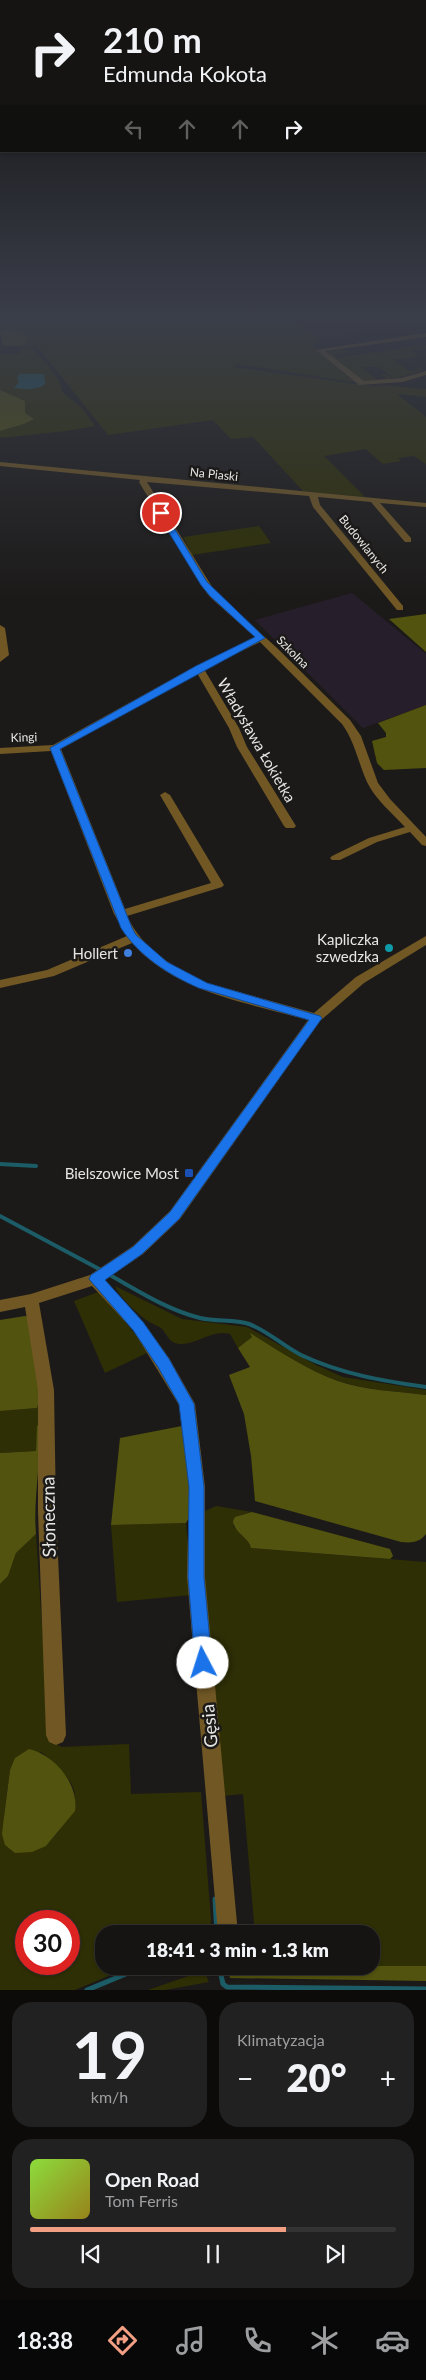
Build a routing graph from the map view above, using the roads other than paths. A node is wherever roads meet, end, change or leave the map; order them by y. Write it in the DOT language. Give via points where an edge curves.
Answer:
graph roads {
  1 [pos="0,464"];
  2 [pos="144,478"];
  3 [pos="313,495"];
  4 [pos="374,501"];
  5 [pos="426,506"];
  6 [pos="408,540"];
  7 [pos="400,608"];
  8 [pos="0,628"];
  9 [pos="261,638"];
  10 [pos="0,659"];
  11 [pos="199,668"];
  12 [pos="55,748"];
  13 [pos="0,750"];
  14 [pos="165,795"];
  15 [pos="290,826"];
  16 [pos="413,828"];
  17 [pos="426,843"];
  18 [pos="336,858"];
  19 [pos="120,914"];
  20 [pos="132,938"];
  21 [pos="426,940"];
  22 [pos="0,984"];
  23 [pos="316,1018"];
  24 [pos="102,1275"];
  25 [pos="31,1300"];
  26 [pos="0,1306"];
  27 [pos="56,1735"];
  28 [pos="227,1925"];
  1 -- 2 [label="street, Na Piaski"];
  2 -- 3 [label="street, Na Piaski"];
  2 -- 9 [label="street, Szkolna" via="143,482 204,583"];
  3 -- 4 [label="street, Na Piaski"];
  3 -- 7 [label="street, Budowlanych" via="316,505"];
  4 -- 5 [label="street, Na Piaski"];
  4 -- 6 [label="street"];
  8 -- 10 [label="street" via="4,654"];
  9 -- 11 [label="street, Kingi"];
  9 -- 16 [label="street, Szkolna" via="352,730 374,783"];
  11 -- 12 [label="street, Kingi"];
  11 -- 15 [label="street, Władysława Łokietka"];
  12 -- 13 [label="street, Kingi"];
  12 -- 19 [label="street"];
  14 -- 19 [label="street" via="218,885"];
  16 -- 17 [label="street, Szkolna"];
  16 -- 18 [label="street" via="373,840"];
  19 -- 20 [label="street"];
  20 -- 22 [label="street" via="60,970"];
  20 -- 23 [label="street" via="166,967 203,986"];
  21 -- 23 [label="street" via="360,980"];
  23 -- 24 [label="street" via="175,1215 138,1250"];
  24 -- 25 [label="street"];
  24 -- 28 [label="street, Gęsia" via="164,1363 187,1404 197,1487 196,1577"];
  25 -- 26 [label="street"];
  25 -- 27 [label="street, Słoneczna" via="46,1390 47,1511"];
}
